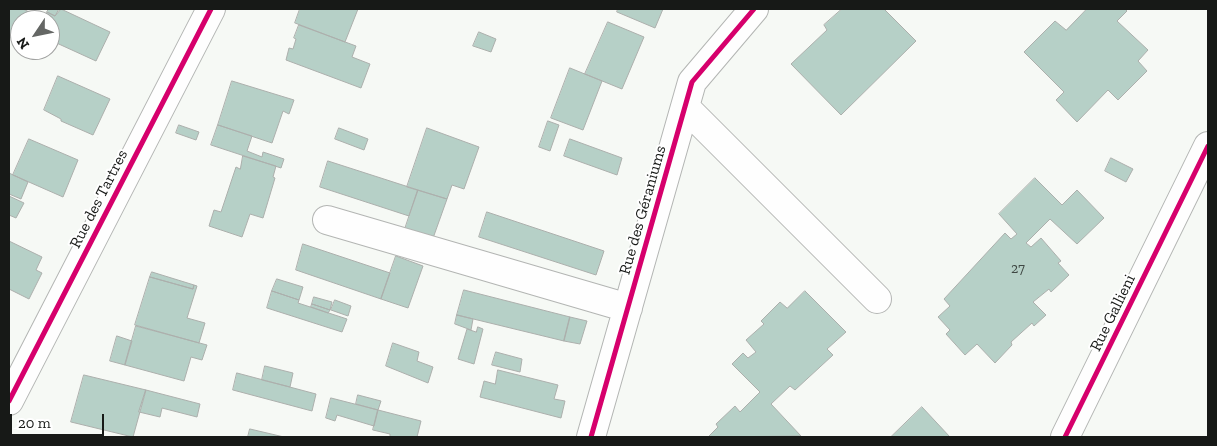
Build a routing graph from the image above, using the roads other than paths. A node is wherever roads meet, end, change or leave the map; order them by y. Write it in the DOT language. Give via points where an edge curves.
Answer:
graph roads {
  1 [pos="211,9"];
  2 [pos="754,9"];
  3 [pos="685,107"];
  4 [pos="1208,146"];
  5 [pos="327,220"];
  6 [pos="876,298"];
  7 [pos="628,308"];
  8 [pos="9,402"];
  9 [pos="591,437"];
  10 [pos="1065,437"];
  1 -- 8 [label="street, Rue des Tartres"];
  2 -- 3 [label="street, Rue des Géraniums" via="692,82"];
  3 -- 6 [label="street"];
  3 -- 7 [label="street, Rue des Géraniums"];
  4 -- 10 [label="street, Rue Gallieni"];
  5 -- 7 [label="street"];
  7 -- 9 [label="street, Rue des Géraniums"];
}
